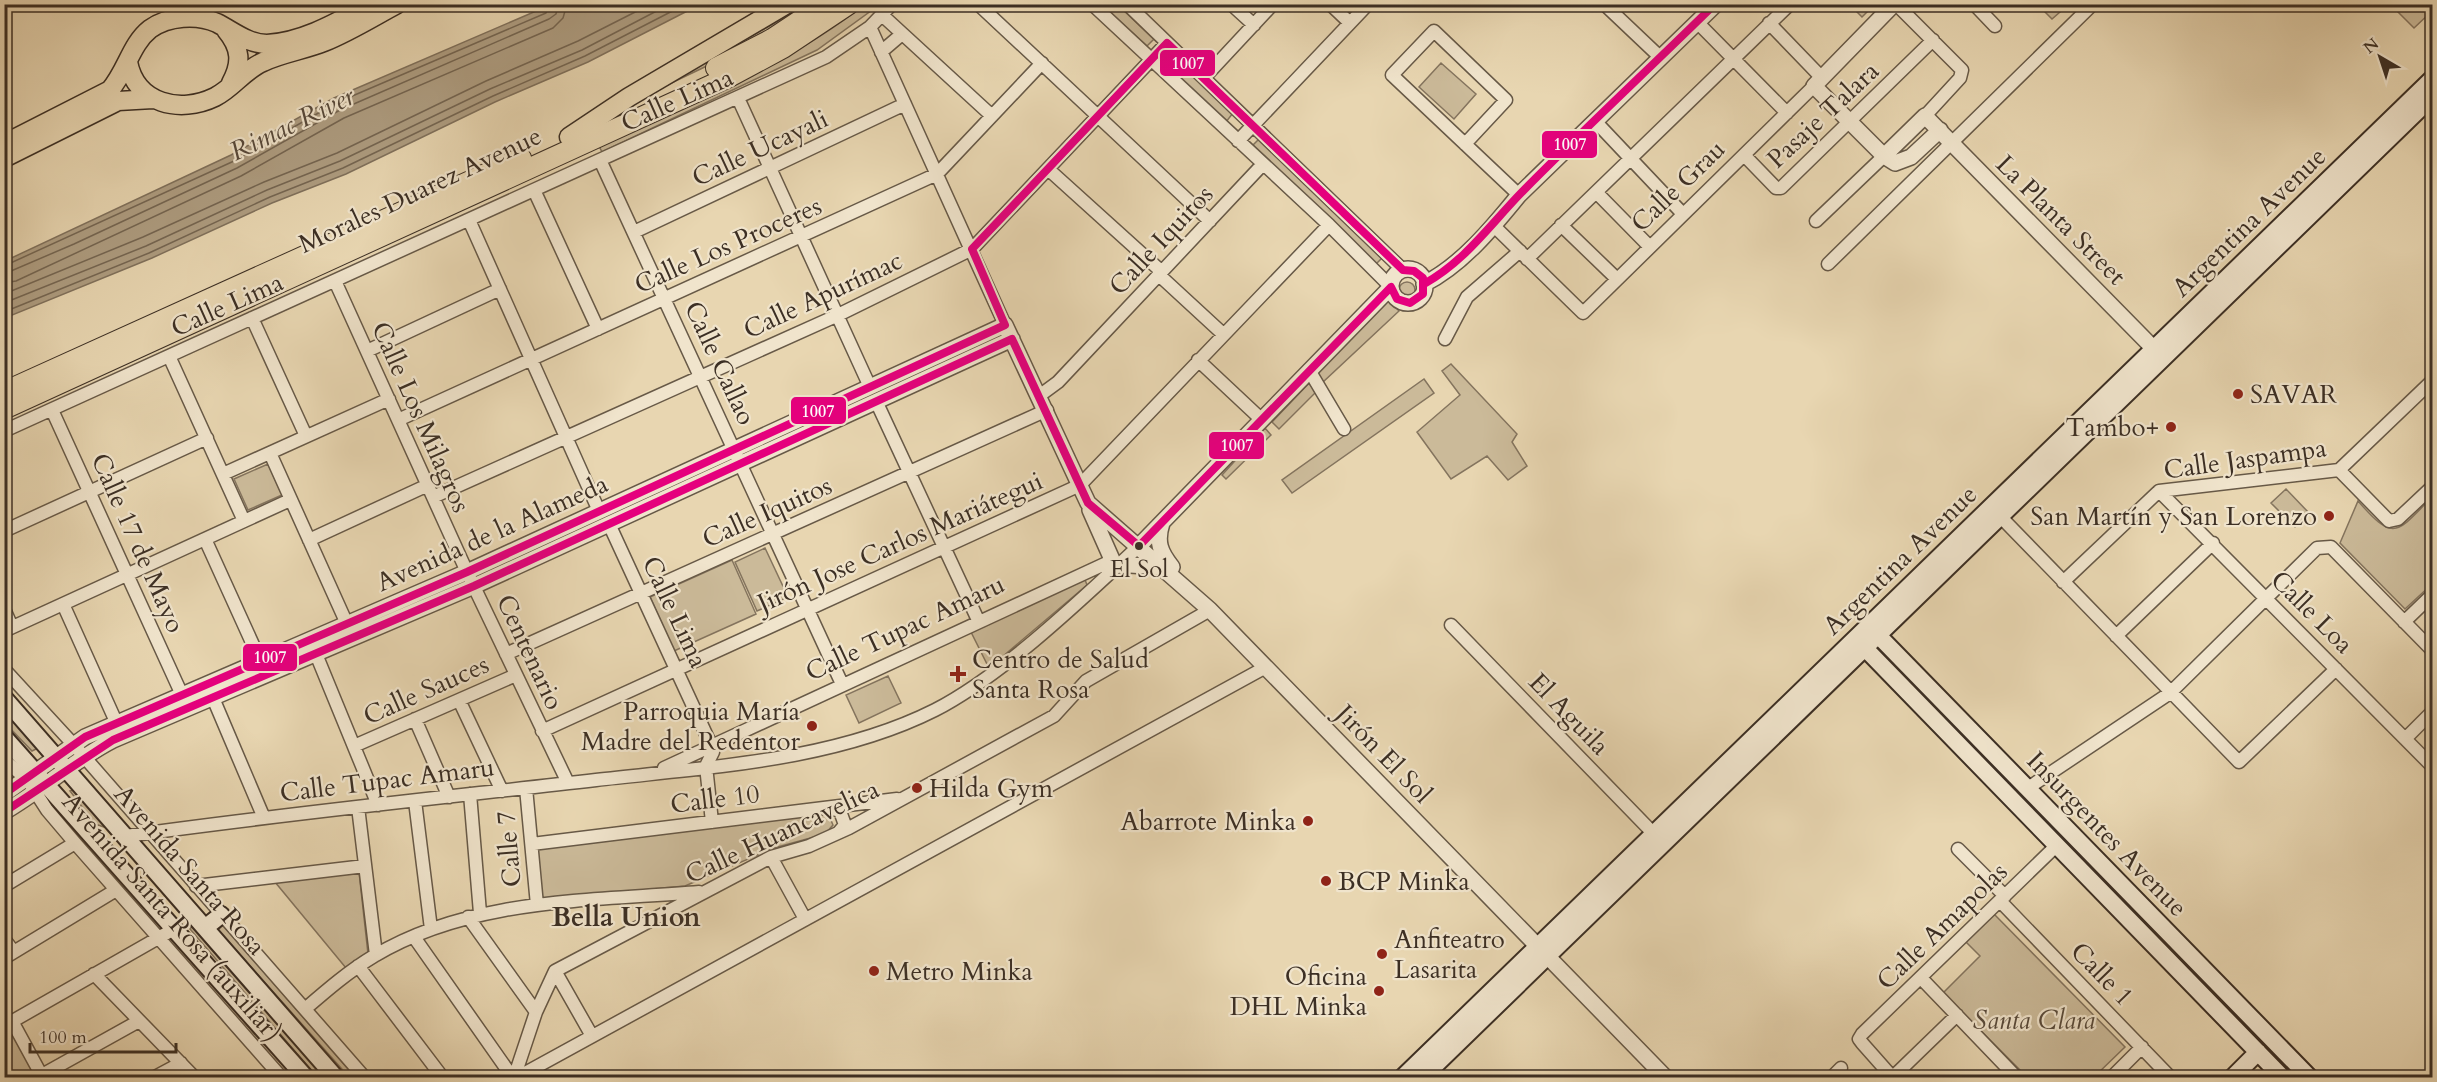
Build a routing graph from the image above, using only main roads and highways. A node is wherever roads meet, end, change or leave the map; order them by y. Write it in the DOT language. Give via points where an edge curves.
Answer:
graph roads {
  1 [pos="371,4"];
  2 [pos="397,4"];
  3 [pos="788,4"];
  4 [pos="825,4"];
  5 [pos="849,4"];
  6 [pos="225,28"];
  7 [pos="128,62"];
  8 [pos="2433,79"];
  9 [pos="231,83"];
  10 [pos="2433,97"];
  11 [pos="153,99"];
  12 [pos="569,137"];
  13 [pos="4,144"];
  14 [pos="4,158"];
  15 [pos="2159,353"];
  16 [pos="4,392"];
  17 [pos="4,409"];
  18 [pos="1873,630"];
  19 [pos="1860,643"];
  20 [pos="4,698"];
  21 [pos="4,737"];
  22 [pos="122,832"];
  23 [pos="99,843"];
  24 [pos="221,915"];
  25 [pos="206,927"];
  26 [pos="1543,950"];
  27 [pos="2262,1056"];
  28 [pos="306,1077"];
  29 [pos="336,1077"];
  30 [pos="1402,1077"];
  31 [pos="1422,1077"];
  32 [pos="2232,1077"];
  33 [pos="2246,1077"];
  34 [pos="2283,1077"];
  35 [pos="2310,1077"];
  1 -- 6 [label="main road" via="324,28 283,41 256,43"];
  2 -- 9 [label="main road" via="324,42 261,63"];
  3 -- 12 [label="main road" via="629,96"];
  4 -- 12 [label="highway, Morales Duarez Avenue" via="798,24 732,60"];
  5 -- 17 [label="highway, Morales Duarez Avenue" via="783,48 729,77"];
  6 -- 7 [label="main road" via="206,19 168,20 144,35"];
  6 -- 9 [label="main road" via="239,52 238,70"];
  7 -- 11 [label="main road" via="135,85"];
  7 -- 13 [label="main road" via="110,90"];
  8 -- 15 [label="main road, Argentina Avenue"];
  9 -- 11 [label="main road" via="215,97 198,103 172,104"];
  10 -- 15 [label="main road, Argentina Avenue"];
  11 -- 14 [label="main road" via="118,101"];
  12 -- 16 [label="highway, Morales Duarez Avenue"];
  15 -- 18 [label="main road, Argentina Avenue"];
  18 -- 19 [label="main road, Argentina Avenue"];
  18 -- 35 [label="main road, Insurgentes Avenue"];
  19 -- 26 [label="main road, Argentina Avenue"];
  19 -- 26 [label="main road, Argentina Avenue" via="1654,834"];
  19 -- 27 [label="main road, Insurgentes Avenue"];
  20 -- 22 [label="main road, Avenida Santa Rosa"];
  21 -- 23 [label="main road, Avenida Santa Rosa" via="37,782"];
  22 -- 23 [label="main road"];
  22 -- 25 [label="main road, Avenida Santa Rosa"];
  23 -- 28 [label="main road, Avenida Santa Rosa"];
  24 -- 25 [label="main road"];
  25 -- 29 [label="main road, Avenida Santa Rosa"];
  26 -- 30 [label="main road, Argentina Avenue"];
  26 -- 31 [label="main road, Argentina Avenue"];
  27 -- 32 [label="main road"];
  27 -- 33 [label="main road"];
  27 -- 34 [label="main road, Insurgentes Avenue"];
}
